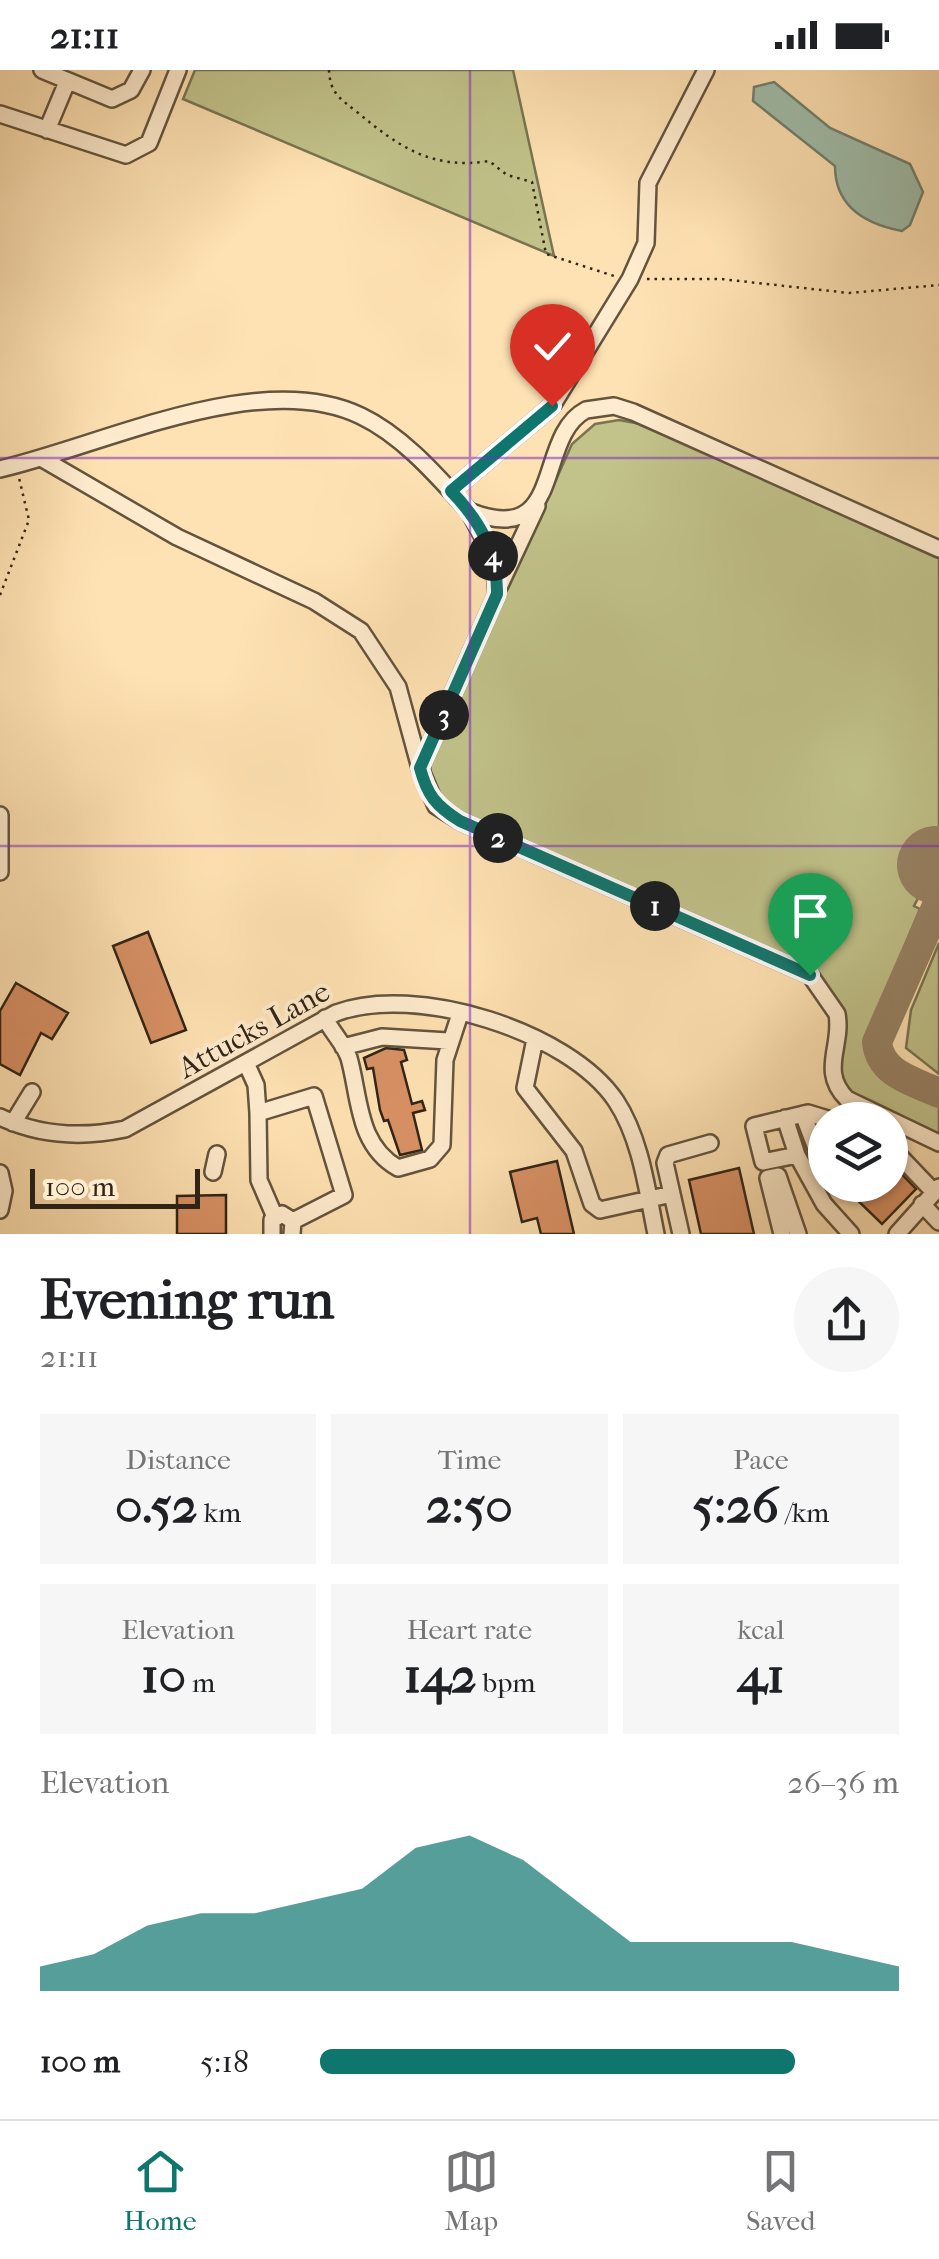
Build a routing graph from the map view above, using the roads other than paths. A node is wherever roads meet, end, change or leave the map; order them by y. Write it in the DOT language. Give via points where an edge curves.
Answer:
graph roads {
  1 [pos="42,70"];
  2 [pos="142,70"];
  3 [pos="178,70"];
  4 [pos="706,70"];
  5 [pos="67,82"];
  6 [pos="0,114"];
  7 [pos="47,130"];
  8 [pos="41,458"];
  9 [pos="3,469"];
  10 [pos="451,491"];
  11 [pos="543,493"];
  12 [pos="470,510"];
  13 [pos="939,548"];
  14 [pos="497,594"];
  15 [pos="420,768"];
  16 [pos="0,815"];
  17 [pos="0,872"];
  18 [pos="460,1014"];
  19 [pos="324,1018"];
  20 [pos="534,1039"];
  21 [pos="448,1041"];
  22 [pos="343,1047"];
  23 [pos="246,1062"];
  24 [pos="32,1092"];
  25 [pos="258,1112"];
  26 [pos="802,1114"];
  27 [pos="808,1115"];
  28 [pos="785,1118"];
  29 [pos="6,1120"];
  30 [pos="808,1127"];
  31 [pos="710,1143"];
  32 [pos="939,1143"];
  33 [pos="216,1154"];
  34 [pos="797,1155"];
  35 [pos="908,1163"];
  36 [pos="214,1172"];
  37 [pos="0,1173"];
  38 [pos="808,1175"];
  39 [pos="936,1189"];
  40 [pos="672,1194"];
  41 [pos="648,1199"];
  42 [pos="2,1200"];
  43 [pos="823,1202"];
  44 [pos="922,1204"];
  45 [pos="275,1217"];
  46 [pos="939,1222"];
  47 [pos="292,1227"];
  48 [pos="272,1234"];
  49 [pos="656,1234"];
  50 [pos="681,1234"];
  51 [pos="782,1234"];
  52 [pos="798,1234"];
  53 [pos="851,1234"];
  54 [pos="897,1234"];
  55 [pos="924,1234"];
  1 -- 5 [label="street"];
  2 -- 5 [label="street" via="118,98"];
  3 -- 7 [label="street" via="149,143 126,155"];
  4 -- 10 [label="street" via="648,183 646,243 630,279 552,406"];
  5 -- 7 [label="street"];
  6 -- 7 [label="street"];
  8 -- 9 [label="street"];
  8 -- 10 [label="street" via="247,401 308,400 364,417 390,433"];
  8 -- 15 [label="street" via="361,632 398,687"];
  10 -- 12 [label="street"];
  11 -- 12 [label="street" via="505,520"];
  11 -- 13 [label="street" via="580,412 614,406"];
  11 -- 14 [label="street"];
  12 -- 14 [label="street" via="494,558"];
  14 -- 15 [label="street"];
  15 -- 32 [label="street" via="436,806 460,821 810,975 839,1024 830,1063 838,1090"];
  16 -- 17 [label="street"];
  18 -- 19 [label="street, Attucks Lane" via="383,1002"];
  18 -- 20 [label="street, Attucks Lane"];
  18 -- 21 [label="street"];
  19 -- 22 [label="street"];
  19 -- 23 [label="street, Attucks Lane"];
  20 -- 41 [label="street, Attucks Lane" via="568,1054 608,1090 632,1136"];
  20 -- 41 [label="street" via="525,1088 574,1151 592,1204 600,1210"];
  21 -- 22 [label="street" via="382,1037"];
  21 -- 22 [label="street" via="442,1145 430,1159 398,1168 372,1146 362,1125"];
  23 -- 25 [label="street"];
  23 -- 29 [label="street, Attucks Lane" via="125,1129 76,1136"];
  24 -- 29 [label="street"];
  25 -- 45 [label="street" via="259,1180"];
  25 -- 47 [label="street" via="317,1098 344,1195"];
  26 -- 27 [label="street"];
  26 -- 28 [label="street"];
  26 -- 30 [label="street"];
  28 -- 34 [label="street"];
  28 -- 34 [label="street" via="754,1126 763,1162"];
  31 -- 40 [label="street" via="668,1154"];
  33 -- 36 [label="street"];
  34 -- 38 [label="street"];
  35 -- 39 [label="street"];
  37 -- 42 [label="street"];
  39 -- 44 [label="street"];
  40 -- 41 [label="street"];
  40 -- 50 [label="street"];
  41 -- 49 [label="street, Attucks Lane"];
  43 -- 53 [label="street"];
  44 -- 46 [label="street"];
  44 -- 54 [label="street"];
  45 -- 47 [label="street" via="286,1215"];
  45 -- 48 [label="street"];
  46 -- 55 [label="street"];
  51 -- 52 [label="street" via="768,1178 778,1176"];
}
